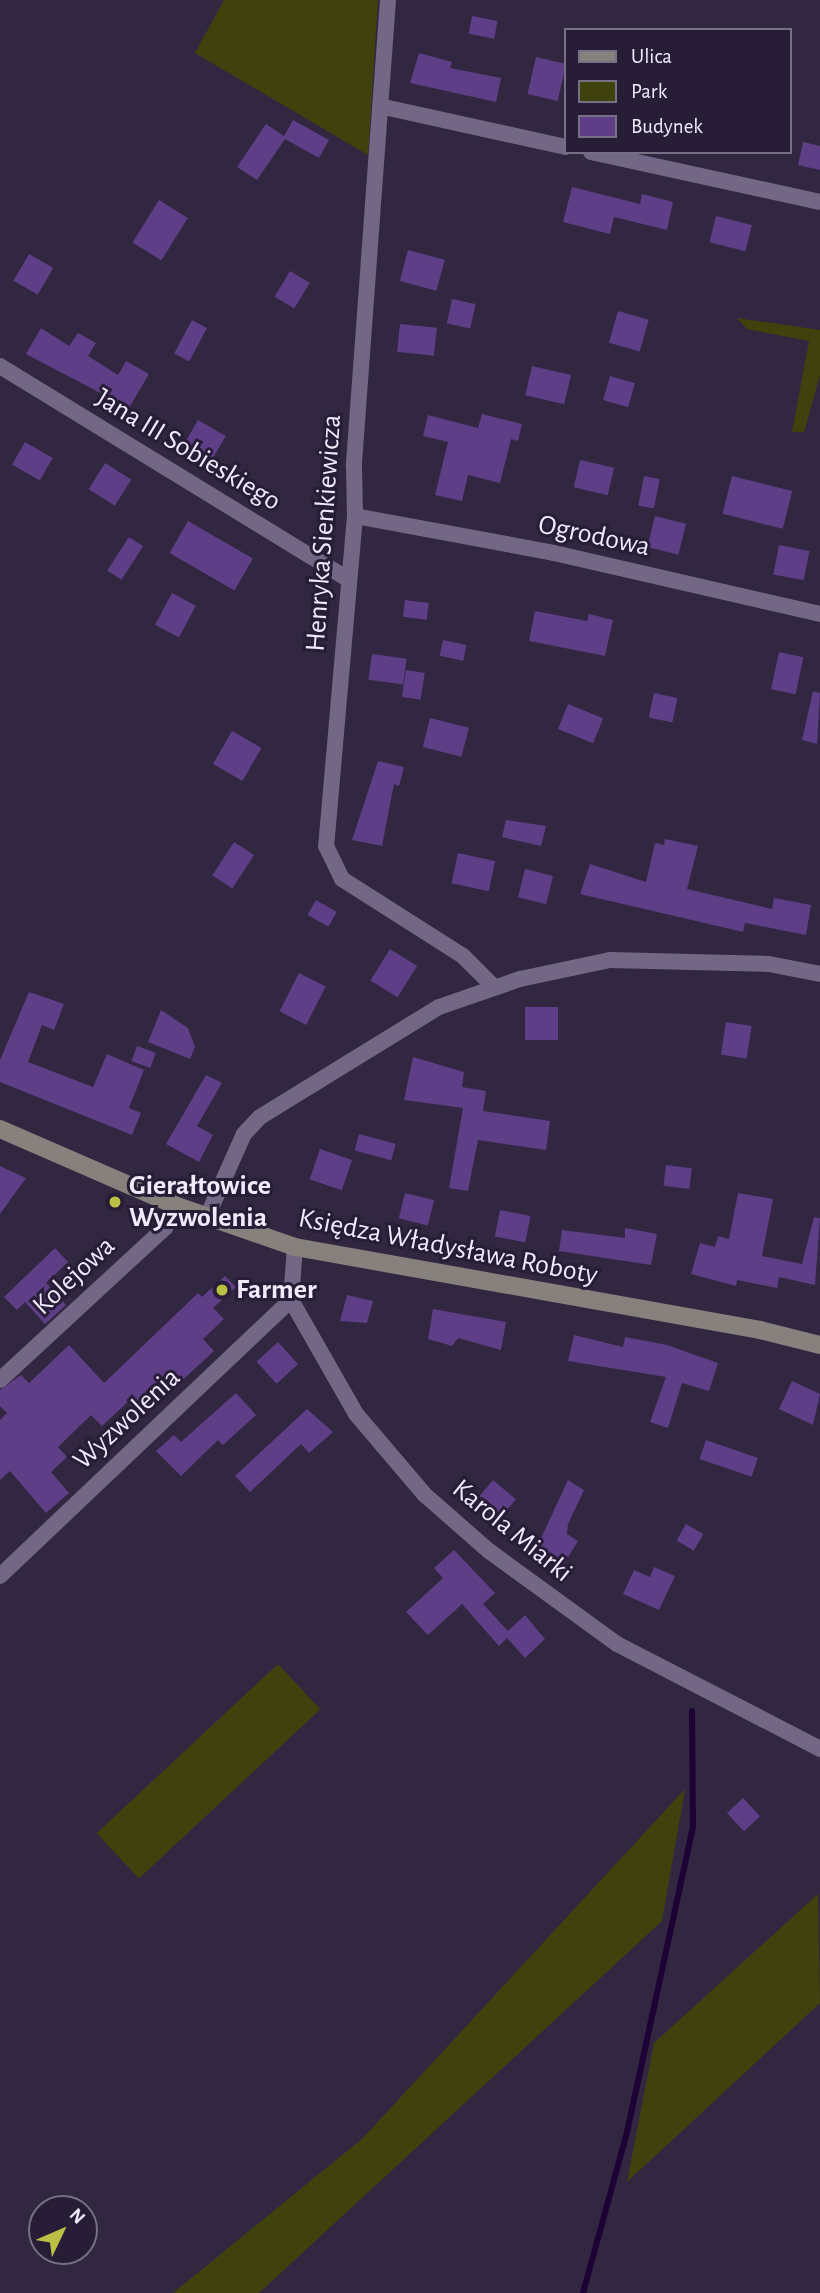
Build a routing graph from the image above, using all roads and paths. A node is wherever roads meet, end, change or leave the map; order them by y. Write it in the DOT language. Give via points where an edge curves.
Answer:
graph roads {
  1 [pos="388,0"];
  2 [pos="384,107"];
  3 [pos="564,147"];
  4 [pos="600,154"];
  5 [pos="820,202"];
  6 [pos="0,366"];
  7 [pos="355,516"];
  8 [pos="348,579"];
  9 [pos="820,614"];
  10 [pos="820,974"];
  11 [pos="494,987"];
  12 [pos="0,1129"];
  13 [pos="177,1206"];
  14 [pos="206,1217"];
  15 [pos="295,1247"];
  16 [pos="291,1300"];
  17 [pos="820,1345"];
  18 [pos="0,1380"];
  19 [pos="0,1576"];
  20 [pos="820,1749"];
  1 -- 2 [label="street, Henryka Sienkiewicza"];
  2 -- 3 [label="street"];
  2 -- 7 [label="street, Henryka Sienkiewicza" via="354,467"];
  4 -- 5 [label="street"];
  6 -- 8 [label="street, Jana III Sobieskiego"];
  7 -- 8 [label="street, Henryka Sienkiewicza"];
  7 -- 9 [label="street, Ogrodowa" via="554,553"];
  8 -- 11 [label="street, Henryka Sienkiewicza" via="325,832 330,863 352,888 463,956"];
  10 -- 11 [label="street" via="769,964 610,960"];
  11 -- 14 [label="street" via="400,1027 260,1117 244,1133"];
  12 -- 13 [label="main road, Księdza Władysława Roboty"];
  13 -- 14 [label="main road, Księdza Władysława Roboty"];
  13 -- 18 [label="street, Kolejowa" via="165,1228"];
  14 -- 15 [label="main road, Księdza Władysława Roboty"];
  15 -- 16 [label="street"];
  15 -- 17 [label="main road, Księdza Władysława Roboty" via="760,1330"];
  16 -- 19 [label="street, Wyzwolenia"];
  16 -- 20 [label="street, Karola Miarki" via="356,1414 457,1524 617,1644"];
}
